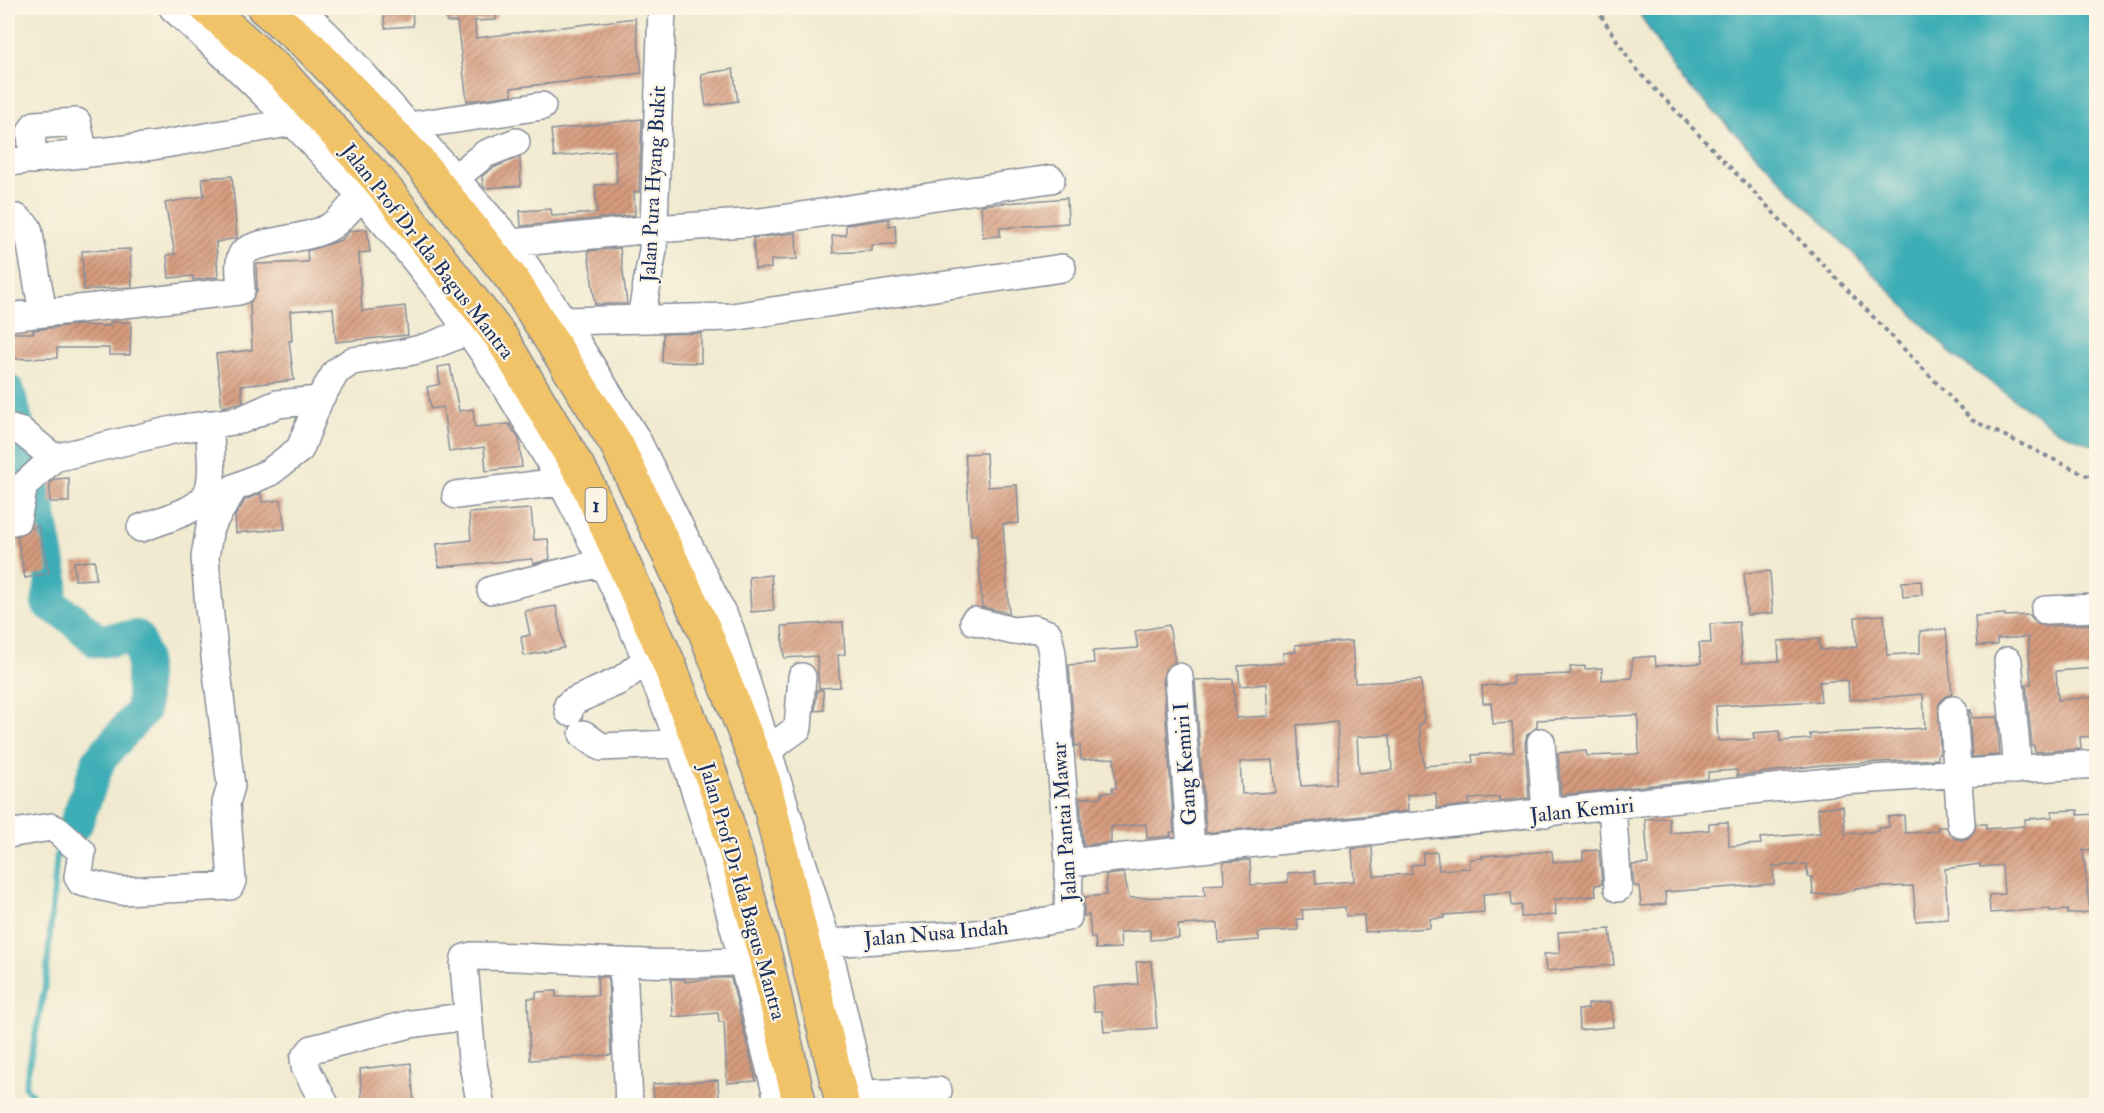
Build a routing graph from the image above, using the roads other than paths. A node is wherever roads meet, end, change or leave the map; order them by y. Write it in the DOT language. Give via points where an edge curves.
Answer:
graph roads {
  1 [pos="173,8"];
  2 [pos="207,8"];
  3 [pos="264,8"];
  4 [pos="300,8"];
  5 [pos="662,8"];
  6 [pos="542,106"];
  7 [pos="294,122"];
  8 [pos="409,126"];
  9 [pos="516,142"];
  10 [pos="20,161"];
  11 [pos="456,177"];
  12 [pos="1051,179"];
  13 [pos="361,196"];
  14 [pos="8,219"];
  15 [pos="653,229"];
  16 [pos="511,243"];
  17 [pos="1062,268"];
  18 [pos="43,313"];
  19 [pos="8,317"];
  20 [pos="641,318"];
  21 [pos="563,321"];
  22 [pos="477,325"];
  23 [pos="319,400"];
  24 [pos="209,424"];
  25 [pos="14,429"];
  26 [pos="49,462"];
  27 [pos="559,482"];
  28 [pos="456,495"];
  29 [pos="8,522"];
  30 [pos="141,528"];
  31 [pos="601,563"];
  32 [pos="491,590"];
  33 [pos="2097,608"];
  34 [pos="2045,610"];
  35 [pos="974,621"];
  36 [pos="646,660"];
  37 [pos="2008,661"];
  38 [pos="802,677"];
  39 [pos="1179,677"];
  40 [pos="1953,710"];
  41 [pos="1541,742"];
  42 [pos="688,743"];
  43 [pos="768,750"];
  44 [pos="2097,764"];
  45 [pos="2018,770"];
  46 [pos="1956,774"];
  47 [pos="1612,807"];
  48 [pos="1546,813"];
  49 [pos="1962,824"];
  50 [pos="8,834"];
  51 [pos="1191,850"];
  52 [pos="1069,863"];
  53 [pos="1618,888"];
  54 [pos="1068,917"];
  55 [pos="815,943"];
  56 [pos="755,960"];
  57 [pos="623,962"];
  58 [pos="468,1016"];
  59 [pos="938,1090"];
  60 [pos="857,1102"];
  61 [pos="326,1106"];
  62 [pos="481,1106"];
  63 [pos="629,1106"];
  64 [pos="780,1106"];
  65 [pos="800,1106"];
  1 -- 7 [label="street"];
  2 -- 22 [label="highway, Jalan Prof Dr Ida Bagus Mantra / 1" via="283,75 360,160"];
  3 -- 55 [label="highway, Jalan Prof Dr Ida Bagus Mantra / 1" via="310,47 418,160 515,283 617,445 704,629 764,782"];
  4 -- 8 [label="street"];
  5 -- 15 [label="street, Jalan Pura Hyang Bukit"];
  6 -- 8 [label="street"];
  7 -- 10 [label="street" via="153,146"];
  7 -- 13 [label="street"];
  8 -- 11 [label="street"];
  9 -- 11 [label="street" via="485,154"];
  11 -- 16 [label="street"];
  12 -- 15 [label="street" via="811,216"];
  13 -- 18 [label="street" via="331,227 244,252 242,290"];
  13 -- 22 [label="street"];
  14 -- 18 [label="street" via="17,218 28,228"];
  15 -- 16 [label="street"];
  15 -- 20 [label="street, Jalan Pura Hyang Bukit" via="649,282"];
  16 -- 21 [label="street"];
  17 -- 20 [label="street" via="732,317"];
  18 -- 19 [label="street"];
  20 -- 21 [label="street"];
  21 -- 43 [label="street" via="637,440 730,628"];
  22 -- 23 [label="street" via="417,352 351,361 341,366"];
  22 -- 27 [label="street"];
  22 -- 42 [label="highway, Jalan Prof Dr Ida Bagus Mantra / 1" via="501,337 585,479 669,664"];
  23 -- 24 [label="street" via="277,404 242,420"];
  23 -- 50 [label="street" via="300,449 270,472 234,488 210,527 205,557 231,786 226,803 230,886 121,891 81,882 78,877 82,852 57,830 51,827"];
  24 -- 26 [label="street"];
  24 -- 30 [label="street" via="213,477 209,494 190,511"];
  25 -- 26 [label="street"];
  26 -- 29 [label="street" via="24,485 17,520"];
  27 -- 28 [label="street"];
  27 -- 31 [label="street"];
  31 -- 32 [label="street"];
  31 -- 36 [label="street"];
  33 -- 34 [label="street"];
  35 -- 52 [label="street, Jalan Pantai Mawar" via="1013,631 1034,629 1048,634"];
  36 -- 42 [label="street"];
  36 -- 42 [label="street" via="621,680 568,705 576,723 601,747"];
  37 -- 45 [label="street"];
  38 -- 43 [label="street" via="800,724"];
  39 -- 51 [label="street, Gang Kemiri I"];
  40 -- 46 [label="street"];
  41 -- 48 [label="street"];
  42 -- 56 [label="highway, Jalan Prof Dr Ida Bagus Mantra / 1" via="721,802"];
  43 -- 55 [label="street"];
  44 -- 45 [label="street, Jalan Kemiri"];
  45 -- 46 [label="street, Jalan Kemiri"];
  46 -- 47 [label="street, Jalan Kemiri" via="1829,782"];
  46 -- 49 [label="street"];
  47 -- 48 [label="street, Jalan Kemiri"];
  47 -- 53 [label="street"];
  48 -- 51 [label="street, Jalan Kemiri"];
  51 -- 52 [label="street, Jalan Kemiri"];
  52 -- 54 [label="street, Jalan Pantai Mawar"];
  54 -- 55 [label="street, Jalan Nusa Indah" via="975,934"];
  55 -- 60 [label="highway, Jalan Prof Dr Ida Bagus Mantra / 1"];
  56 -- 57 [label="street"];
  56 -- 64 [label="street"];
  56 -- 65 [label="highway, Jalan Prof Dr Ida Bagus Mantra / 1"];
  57 -- 58 [label="street" via="472,956 464,961"];
  57 -- 63 [label="street"];
  58 -- 61 [label="street" via="411,1024 312,1049 304,1059 304,1067"];
  58 -- 62 [label="street"];
  59 -- 60 [label="street"];
}
